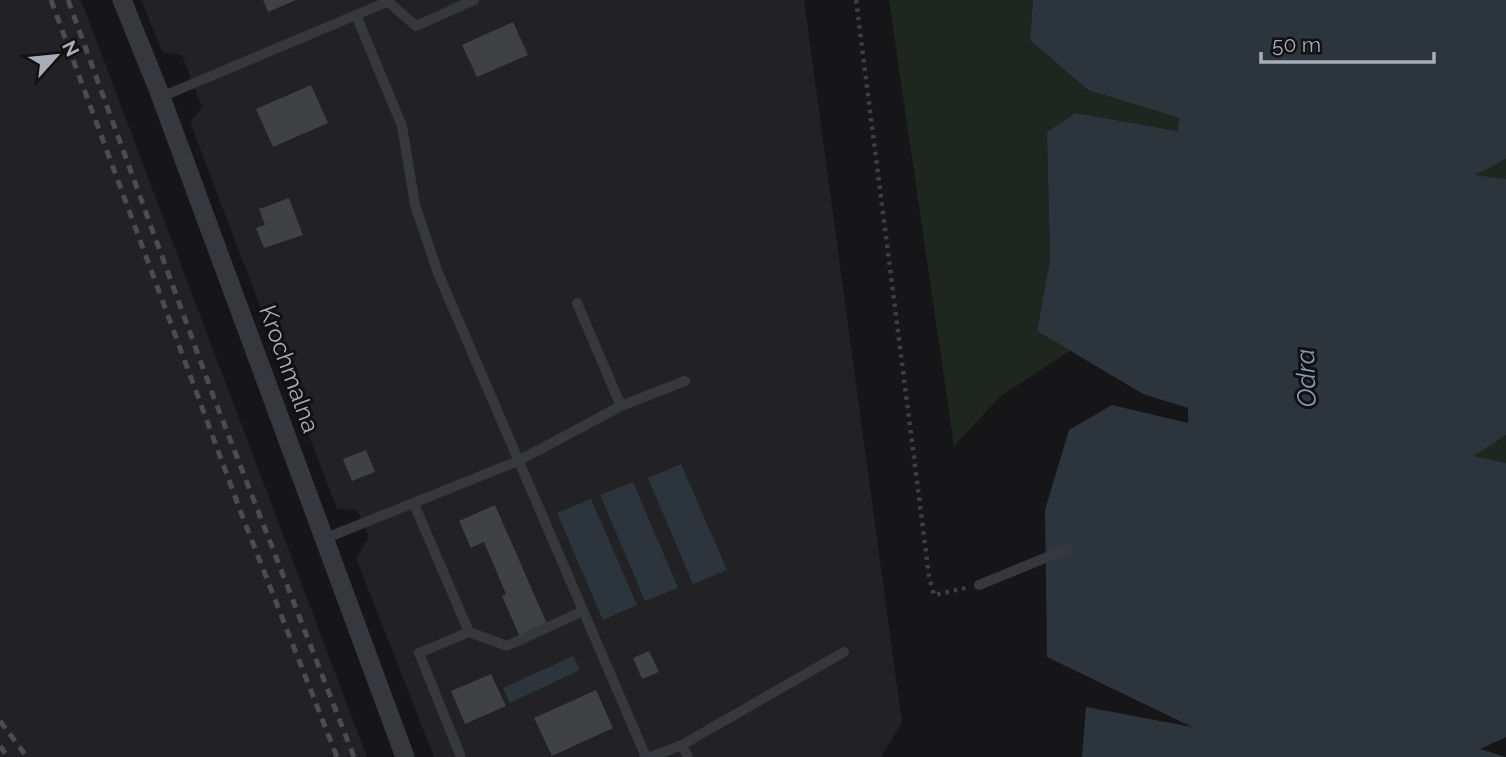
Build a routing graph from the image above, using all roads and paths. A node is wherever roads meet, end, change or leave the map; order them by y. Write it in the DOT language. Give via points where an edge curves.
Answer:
graph roads {
  1 [pos="122,0"];
  2 [pos="474,0"];
  3 [pos="856,0"];
  4 [pos="386,1"];
  5 [pos="356,15"];
  6 [pos="161,97"];
  7 [pos="577,303"];
  8 [pos="685,381"];
  9 [pos="621,406"];
  10 [pos="518,461"];
  11 [pos="414,504"];
  12 [pos="326,538"];
  13 [pos="1067,549"];
  14 [pos="979,585"];
  15 [pos="583,611"];
  16 [pos="469,632"];
  17 [pos="844,652"];
  18 [pos="682,744"];
  19 [pos="405,757"];
  20 [pos="461,757"];
  21 [pos="648,757"];
  22 [pos="688,757"];
  1 -- 6 [label="street, Krochmalna"];
  2 -- 4 [label="lane" via="416,26"];
  3 -- 14 [label="path" via="929,576 934,595"];
  4 -- 5 [label="lane"];
  5 -- 6 [label="lane"];
  5 -- 10 [label="lane" via="402,126 415,205 438,273"];
  6 -- 12 [label="street, Krochmalna"];
  7 -- 9 [label="lane"];
  8 -- 9 [label="lane"];
  9 -- 10 [label="lane"];
  10 -- 11 [label="lane"];
  10 -- 15 [label="lane"];
  11 -- 12 [label="lane"];
  11 -- 16 [label="lane"];
  12 -- 19 [label="street, Krochmalna"];
  13 -- 14 [label="lane"];
  15 -- 16 [label="lane" via="507,646"];
  15 -- 21 [label="lane"];
  16 -- 20 [label="lane" via="419,653"];
  17 -- 18 [label="lane"];
  18 -- 21 [label="lane"];
  18 -- 22 [label="lane"];
}
